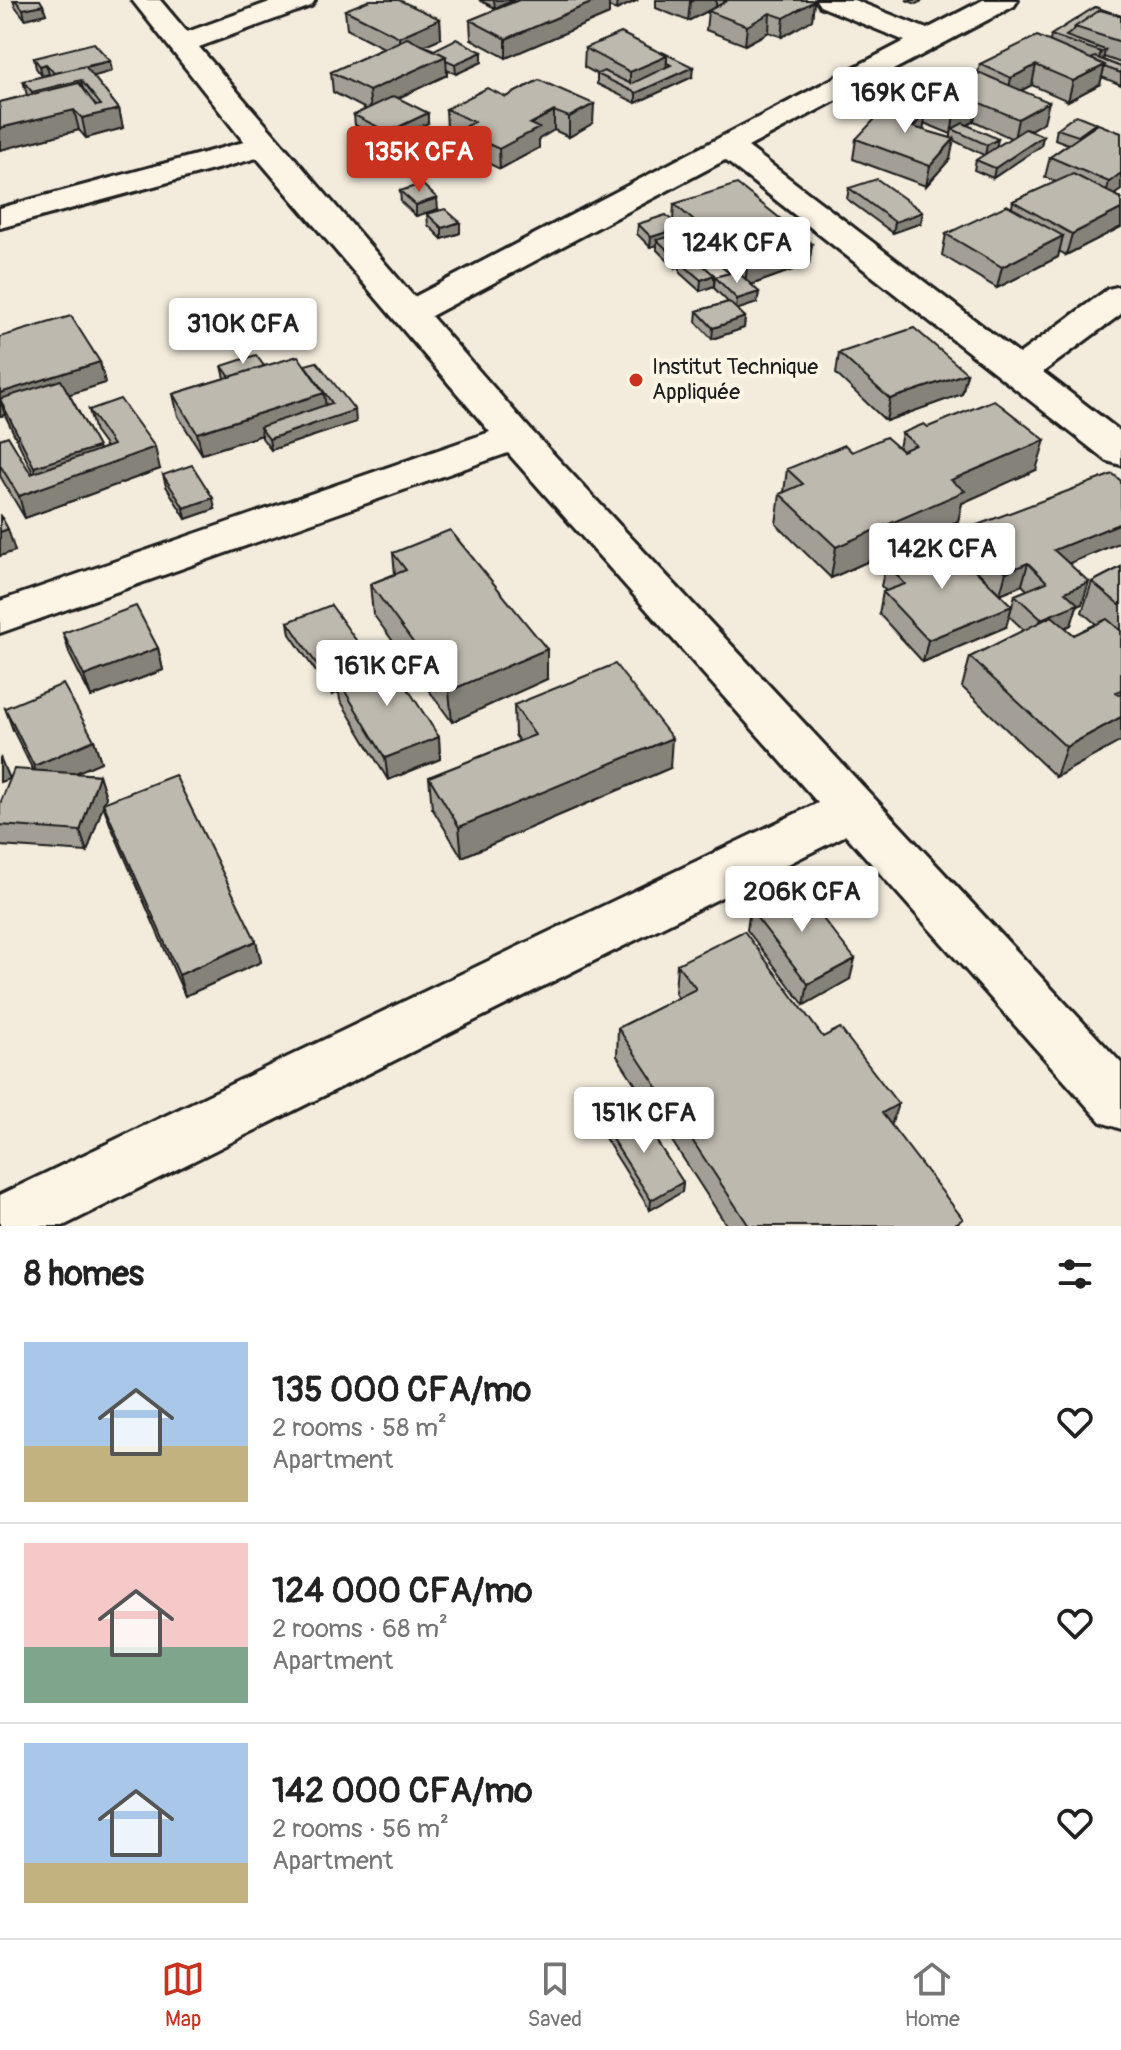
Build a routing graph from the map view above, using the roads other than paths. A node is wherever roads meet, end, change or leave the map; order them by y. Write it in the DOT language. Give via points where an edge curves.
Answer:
graph roads {
  1 [pos="146,0"];
  2 [pos="301,0"];
  3 [pos="830,0"];
  4 [pos="1004,0"];
  5 [pos="928,40"];
  6 [pos="183,43"];
  7 [pos="264,146"];
  8 [pos="727,146"];
  9 [pos="0,218"];
  10 [pos="1121,297"];
  11 [pos="410,313"];
  12 [pos="1019,372"];
  13 [pos="515,437"];
  14 [pos="1121,452"];
  15 [pos="0,617"];
  16 [pos="851,810"];
  17 [pos="1118,1092"];
  18 [pos="0,1226"];
  1 -- 6 [label="street"];
  2 -- 6 [label="street"];
  3 -- 5 [label="street"];
  4 -- 5 [label="street"];
  5 -- 8 [label="street"];
  6 -- 7 [label="street"];
  7 -- 9 [label="street"];
  7 -- 11 [label="street"];
  8 -- 11 [label="street"];
  8 -- 12 [label="street"];
  10 -- 12 [label="street"];
  11 -- 13 [label="street"];
  12 -- 14 [label="street"];
  13 -- 15 [label="street"];
  13 -- 16 [label="street"];
  16 -- 17 [label="street"];
  16 -- 18 [label="street"];
}
